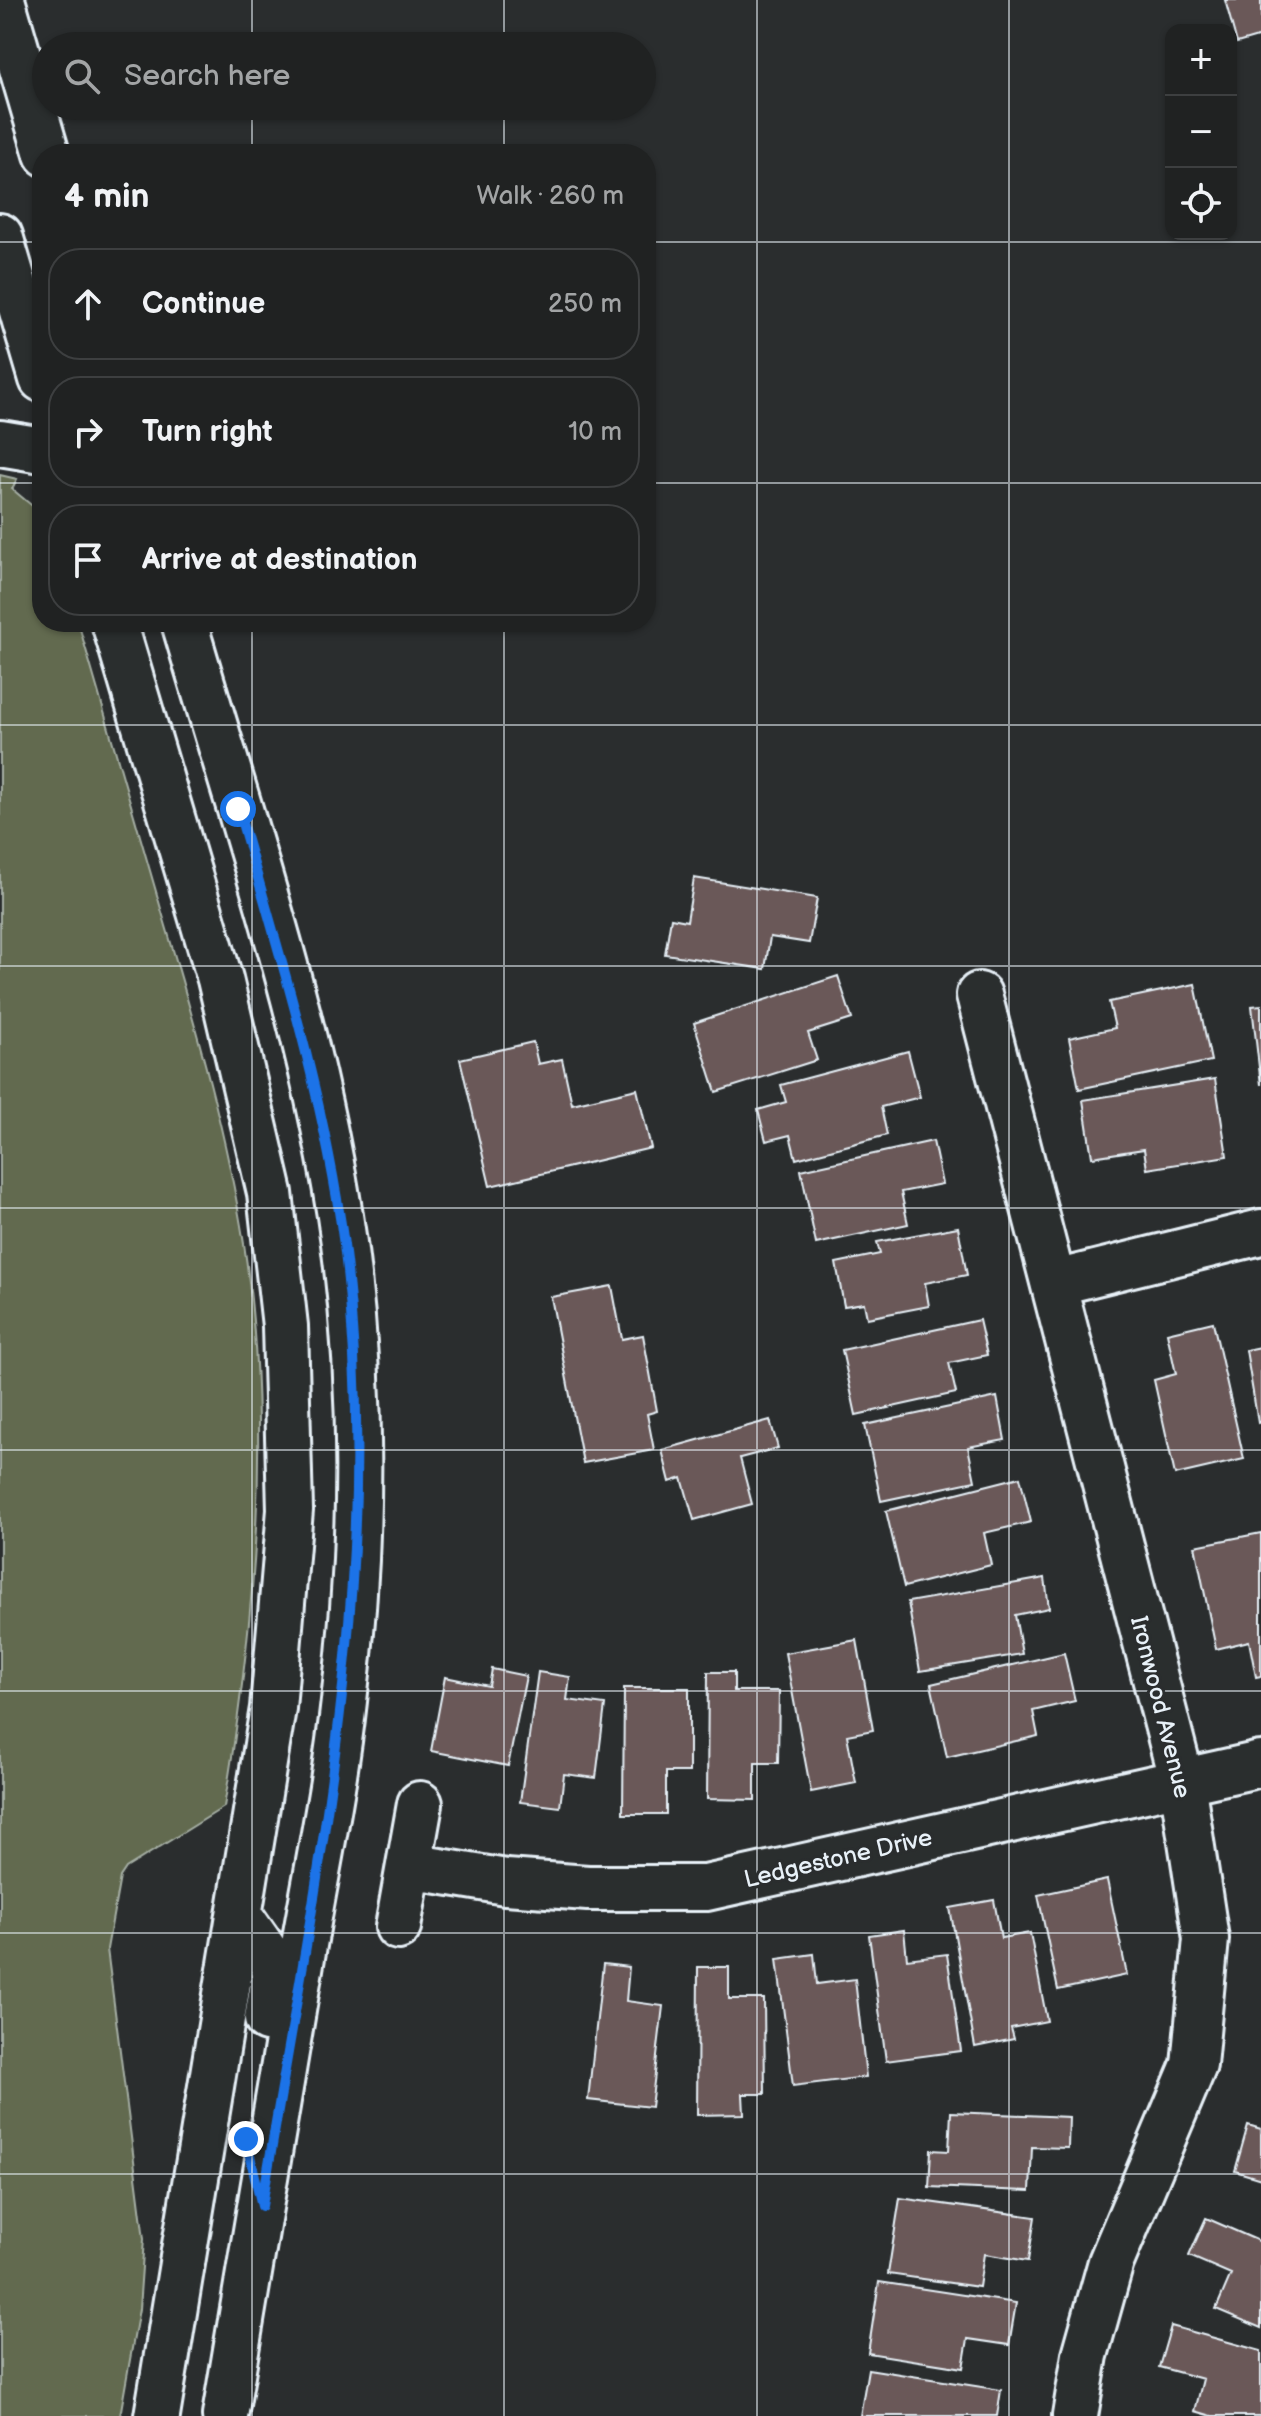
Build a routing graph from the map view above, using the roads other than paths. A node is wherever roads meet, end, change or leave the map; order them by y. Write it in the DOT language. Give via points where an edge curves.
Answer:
graph roads {
  1 [pos="2,0"];
  2 [pos="32,103"];
  3 [pos="37,120"];
  4 [pos="44,144"];
  5 [pos="0,236"];
  6 [pos="32,345"];
  7 [pos="0,443"];
  8 [pos="32,448"];
  9 [pos="117,632"];
  10 [pos="158,632"];
  11 [pos="187,632"];
  12 [pos="238,809"];
  13 [pos="979,995"];
  14 [pos="1261,1232"];
  15 [pos="1055,1283"];
  16 [pos="1261,1764"];
  17 [pos="1182,1782"];
  18 [pos="420,1804"];
  19 [pos="409,1866"];
  20 [pos="241,1917"];
  21 [pos="398,1927"];
  22 [pos="262,2206"];
  23 [pos="157,2416"];
  24 [pos="225,2416"];
  25 [pos="1075,2416"];
  1 -- 2 [label="main road"];
  3 -- 4 [label="main road"];
  5 -- 6 [label="main road"];
  7 -- 8 [label="main road"];
  9 -- 20 [label="main road" via="220,979 270,1193 285,1326 290,1510 286,1593"];
  10 -- 12 [label="main road" via="190,736"];
  11 -- 12 [label="main road"];
  12 -- 22 [label="main road" via="326,1138 344,1244 358,1457 357,1550 344,1702"];
  13 -- 15 [label="main road, Ironwood Avenue"];
  14 -- 15 [label="main road"];
  15 -- 17 [label="main road, Ironwood Avenue"];
  16 -- 17 [label="main road, Ledgestone Drive"];
  17 -- 19 [label="main road, Ledgestone Drive" via="706,1888 533,1884"];
  17 -- 25 [label="main road, Ironwood Avenue" via="1206,1939 1194,2065 1111,2262 1085,2355"];
  18 -- 19 [label="main road"];
  19 -- 21 [label="main road"];
  20 -- 22 [label="main road" via="276,1967 246,2139"];
  20 -- 23 [label="main road"];
  22 -- 24 [label="main road"];
}
